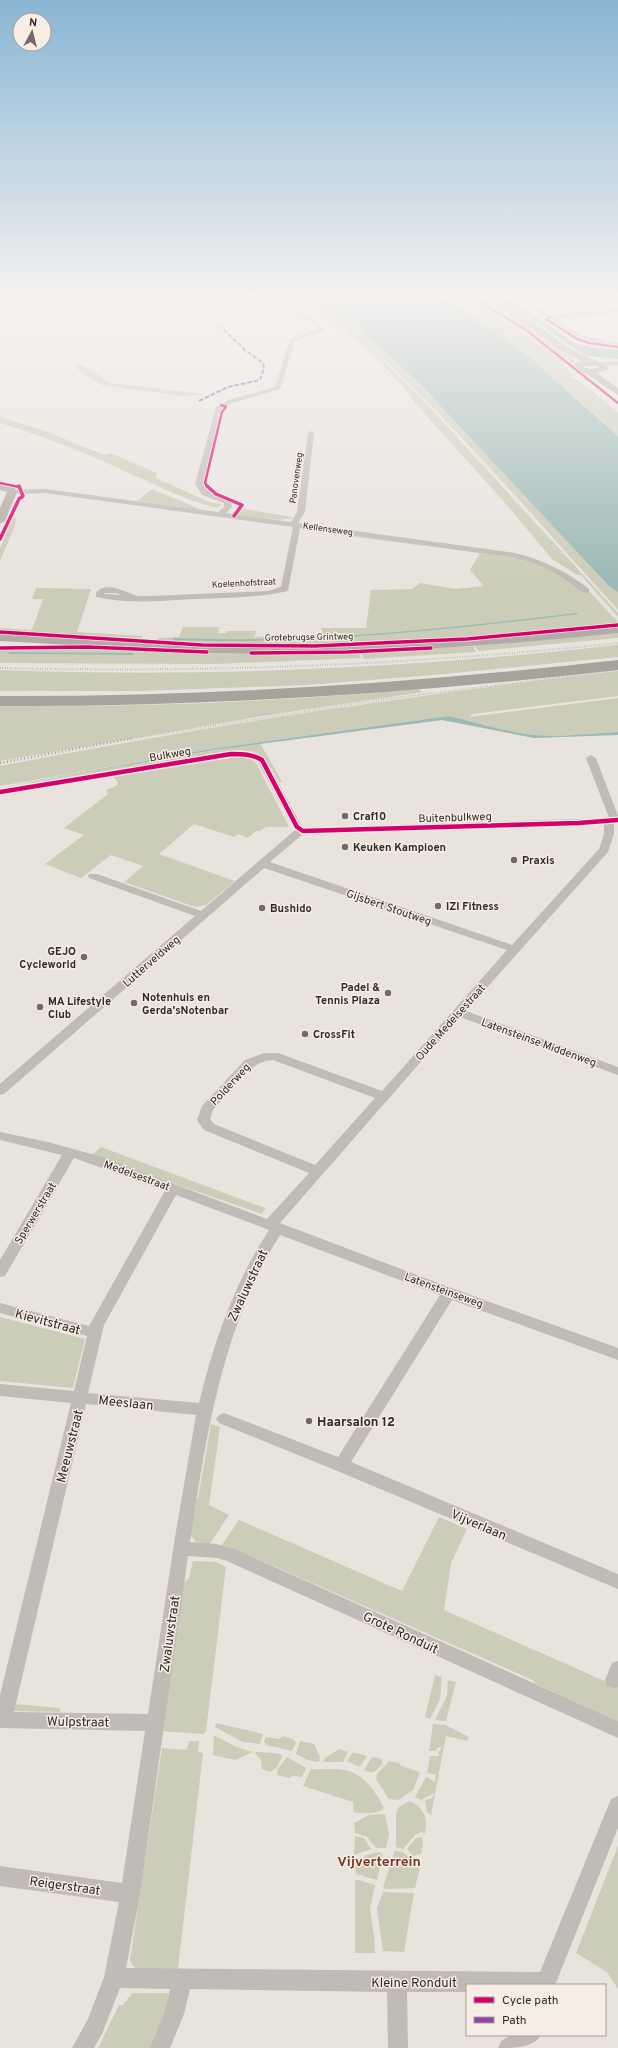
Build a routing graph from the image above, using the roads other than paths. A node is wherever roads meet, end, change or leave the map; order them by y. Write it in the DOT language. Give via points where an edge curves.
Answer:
graph roads {
  1 [pos="277,389"];
  2 [pos="311,433"];
  3 [pos="0,487"];
  4 [pos="12,492"];
  5 [pos="220,514"];
  6 [pos="0,521"];
  7 [pos="295,524"];
  8 [pos="586,591"];
  9 [pos="138,598"];
  10 [pos="618,629"];
  11 [pos="0,637"];
  12 [pos="0,642"];
  13 [pos="121,645"];
  14 [pos="618,660"];
  15 [pos="618,665"];
  16 [pos="0,695"];
  17 [pos="0,702"];
  18 [pos="591,758"];
  19 [pos="0,792"];
  20 [pos="614,821"];
  21 [pos="301,830"];
  22 [pos="264,864"];
  23 [pos="93,876"];
  24 [pos="203,915"];
  25 [pos="514,949"];
  26 [pos="459,1013"];
  27 [pos="618,1071"];
  28 [pos="0,1091"];
  29 [pos="383,1096"];
  30 [pos="0,1136"];
  31 [pos="70,1153"];
  32 [pos="317,1171"];
  33 [pos="173,1188"];
  34 [pos="274,1226"];
  35 [pos="0,1272"];
  36 [pos="449,1293"];
  37 [pos="0,1308"];
  38 [pos="95,1333"];
  39 [pos="618,1354"];
  40 [pos="0,1390"];
  41 [pos="81,1397"];
  42 [pos="204,1410"];
  43 [pos="224,1419"];
  44 [pos="341,1465"];
  45 [pos="181,1549"];
  46 [pos="618,1582"];
  47 [pos="2,1720"];
  48 [pos="156,1723"];
  49 [pos="618,1730"];
  50 [pos="618,1805"];
  51 [pos="0,1876"];
  52 [pos="130,1894"];
  53 [pos="114,1978"];
  54 [pos="182,1979"];
  55 [pos="397,1982"];
  56 [pos="529,2036"];
  57 [pos="82,2048"];
  58 [pos="160,2048"];
  59 [pos="398,2048"];
  60 [pos="508,2048"];
  1 -- 5 [label="street" via="219,407 199,484 205,493 227,502 228,507"];
  2 -- 7 [label="street, Panovenweg" via="301,512"];
  3 -- 4 [label="main road, Kellenseweg"];
  4 -- 5 [label="street, Kellenseweg" via="45,491"];
  4 -- 6 [label="main road"];
  5 -- 7 [label="street, Kellenseweg"];
  7 -- 8 [label="street, Kellenseweg" via="523,557 554,567"];
  7 -- 9 [label="street, Koelenhofstraat" via="285,590 268,593"];
  10 -- 13 [label="main road, Grotebrugse Grintweg" via="531,638 371,648 252,649"];
  11 -- 13 [label="main road, Grotebrugse Grintweg"];
  12 -- 13 [label="main road, Grotebrugse Grintweg"];
  14 -- 16 [label="highway" via="452,677 278,690 114,696"];
  15 -- 17 [label="highway" via="313,694 154,701"];
  18 -- 20 [label="street"];
  19 -- 21 [label="street, Bulkweg" via="231,754 252,755 262,760 296,826"];
  20 -- 21 [label="street, Buitenbulkweg"];
  20 -- 25 [label="street, Oude Medelsestraat" via="604,850"];
  21 -- 22 [label="street, Lutterveldweg"];
  22 -- 24 [label="street, Lutterveldweg"];
  22 -- 25 [label="street, Gijsbert Stoutweg"];
  23 -- 24 [label="street"];
  24 -- 28 [label="street, Lutterveldweg"];
  25 -- 26 [label="street, Oude Medelsestraat"];
  26 -- 27 [label="street, Latensteinse Middenweg"];
  26 -- 29 [label="street, Oude Medelsestraat"];
  29 -- 32 [label="street, Oude Medelsestraat"];
  29 -- 32 [label="street, Polderweg" via="274,1056 265,1056 249,1062 207,1110 203,1120 209,1127"];
  30 -- 31 [label="street, Medelsestraat"];
  31 -- 33 [label="street, Medelsestraat" via="97,1160"];
  31 -- 35 [label="street, Sperwerstraat"];
  32 -- 34 [label="street, Oude Medelsestraat"];
  33 -- 34 [label="street, Medelsestraat"];
  33 -- 38 [label="street, Meeuwstraat" via="110,1300"];
  34 -- 36 [label="street, Latensteinseweg"];
  34 -- 42 [label="street, Zwaluwstraat" via="235,1305"];
  36 -- 39 [label="street, Latensteinseweg"];
  36 -- 44 [label="street"];
  37 -- 38 [label="street, Kievitstraat"];
  38 -- 41 [label="street, Meeuwstraat"];
  40 -- 41 [label="street, Meeslaan"];
  41 -- 42 [label="street, Meeslaan"];
  41 -- 47 [label="street, Meeuwstraat"];
  42 -- 45 [label="street, Zwaluwstraat"];
  43 -- 44 [label="street, Vijverlaan"];
  44 -- 46 [label="street, Vijverlaan"];
  45 -- 48 [label="street, Zwaluwstraat"];
  45 -- 49 [label="street, Grote Ronduit" via="217,1551 231,1555"];
  47 -- 48 [label="street, Wulpstraat"];
  48 -- 52 [label="street, Zwaluwstraat"];
  50 -- 55 [label="street, Kleine Ronduit" via="546,1982"];
  51 -- 52 [label="street, Reigerstraat"];
  52 -- 53 [label="street, Zwaluwstraat"];
  53 -- 54 [label="street, Kleine Ronduit"];
  53 -- 57 [label="street, Zwaluwstraat" via="92,2033"];
  54 -- 55 [label="street, Kleine Ronduit"];
  54 -- 58 [label="street" via="174,2014"];
  55 -- 59 [label="street"];
  56 -- 60 [label="street"];
}
